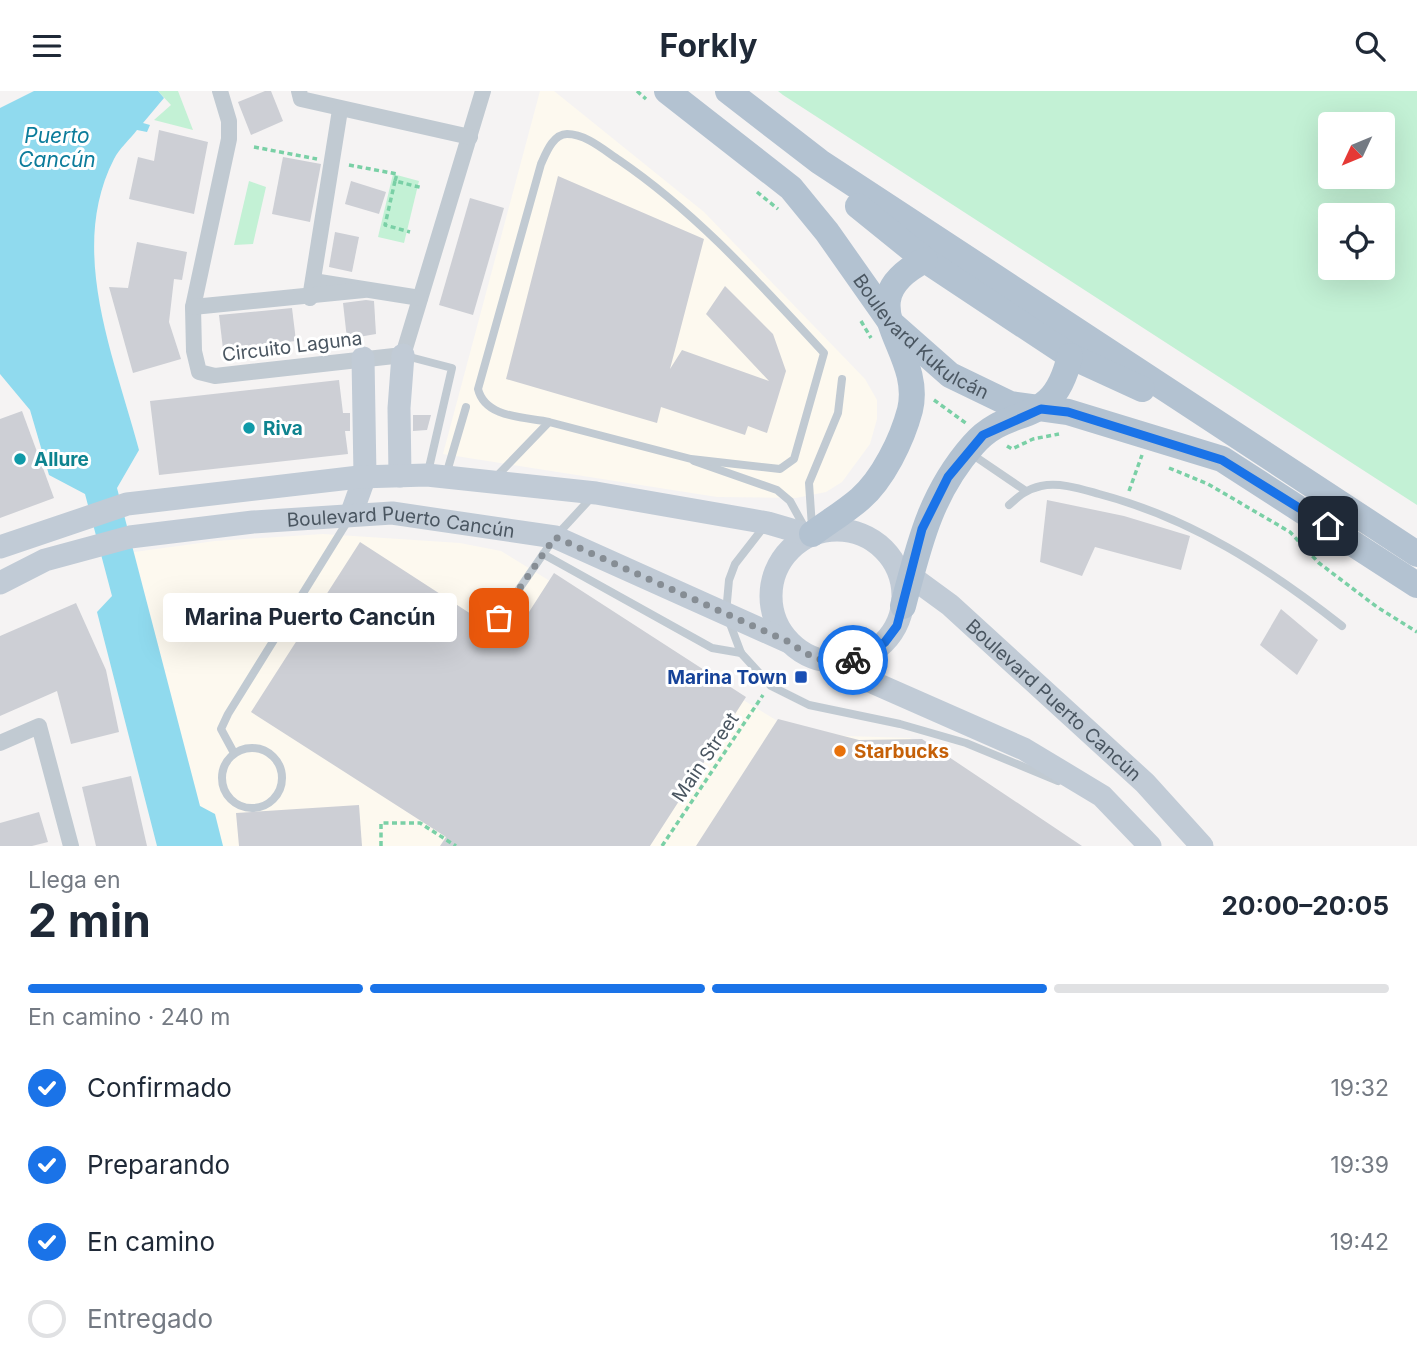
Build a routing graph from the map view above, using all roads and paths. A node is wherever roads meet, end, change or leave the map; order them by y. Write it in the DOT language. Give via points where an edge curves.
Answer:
graph roads {
  1 [pos="220,91"];
  2 [pos="299,91"];
  3 [pos="483,91"];
  4 [pos="637,91"];
  5 [pos="728,91"];
  6 [pos="661,99"];
  7 [pos="340,110"];
  8 [pos="470,137"];
  9 [pos="820,162"];
  10 [pos="395,181"];
  11 [pos="748,184"];
  12 [pos="778,210"];
  13 [pos="410,232"];
  14 [pos="925,260"];
  15 [pos="313,281"];
  16 [pos="364,290"];
  17 [pos="310,298"];
  18 [pos="420,298"];
  19 [pos="193,307"];
  20 [pos="880,329"];
  21 [pos="877,345"];
  22 [pos="403,355"];
  23 [pos="1070,356"];
  24 [pos="363,358"];
  25 [pos="842,379"];
  26 [pos="912,384"];
  27 [pos="1184,401"];
  28 [pos="466,407"];
  29 [pos="1041,409"];
  30 [pos="549,422"];
  31 [pos="1072,435"];
  32 [pos="975,443"];
  33 [pos="1143,452"];
  34 [pos="691,460"];
  35 [pos="1164,466"];
  36 [pos="400,475"];
  37 [pos="436,476"];
  38 [pos="365,477"];
  39 [pos="493,480"];
  40 [pos="1026,491"];
  41 [pos="596,493"];
  42 [pos="1126,501"];
  43 [pos="1009,505"];
  44 [pos="351,515"];
  45 [pos="768,523"];
  46 [pos="810,535"];
  47 [pos="549,545"];
  48 [pos="0,547"];
  49 [pos="1417,554"];
  50 [pos="904,571"];
  51 [pos="0,583"];
  52 [pos="1417,585"];
  53 [pos="903,606"];
  54 [pos="726,614"];
  55 [pos="499,618"];
  56 [pos="1342,626"];
  57 [pos="1417,632"];
  58 [pos="789,642"];
  59 [pos="741,653"];
  60 [pos="829,662"];
  61 [pos="770,685"];
  62 [pos="0,743"];
  63 [pos="234,753"];
  64 [pos="1102,796"];
  65 [pos="71,846"];
  66 [pos="381,846"];
  67 [pos="456,846"];
  68 [pos="662,846"];
  69 [pos="1150,846"];
  70 [pos="1202,846"];
  1 -- 19 [label="street, Circuito Laguna" via="229,139"];
  2 -- 7 [label="street" via="301,99"];
  3 -- 8 [label="street"];
  4 -- 6 [label="path"];
  5 -- 9 [label="main road"];
  6 -- 20 [label="main road, Boulevard Kukulcán" via="791,188 827,232"];
  7 -- 8 [label="street"];
  7 -- 15 [label="street"];
  8 -- 18 [label="street"];
  9 -- 14 [label="main road" via="844,196"];
  9 -- 27 [label="main road"];
  10 -- 13 [label="path" via="384,225"];
  11 -- 12 [label="path"];
  14 -- 20 [label="main road" via="904,271 889,289"];
  14 -- 23 [label="main road"];
  15 -- 16 [label="street"];
  15 -- 17 [label="street"];
  16 -- 17 [label="street"];
  16 -- 18 [label="street"];
  17 -- 19 [label="street"];
  18 -- 22 [label="street"];
  19 -- 24 [label="street, Circuito Laguna" via="196,365 205,376"];
  20 -- 21 [label="path"];
  20 -- 26 [label="main road"];
  20 -- 29 [label="main road, Boulevard Kukulcán" via="970,386 1010,404"];
  22 -- 24 [label="street, Circuito Laguna"];
  22 -- 36 [label="street"];
  22 -- 37 [label="lane" via="452,368"];
  23 -- 27 [label="main road" via="1146,391"];
  23 -- 29 [label="main road" via="1063,384"];
  24 -- 38 [label="street"];
  25 -- 46 [label="lane" via="838,413 809,483"];
  26 -- 32 [label="path"];
  26 -- 46 [label="main road" via="910,409 894,453 862,497"];
  27 -- 49 [label="main road"];
  28 -- 37 [label="lane"];
  29 -- 32 [label="main road"];
  29 -- 33 [label="main road, Boulevard Kukulcán" via="1068,412"];
  30 -- 34 [label="lane"];
  30 -- 34 [label="lane" via="490,409 481,402 478,389 541,164 550,145 568,134 591,141 658,187 715,237 824,353 794,459 780,469"];
  30 -- 39 [label="lane"];
  31 -- 32 [label="path" via="1058,434 1012,449"];
  32 -- 40 [label="lane"];
  32 -- 50 [label="main road" via="948,477"];
  33 -- 42 [label="path"];
  33 -- 52 [label="main road, Boulevard Kukulcán" via="1222,460"];
  34 -- 46 [label="lane" via="777,490 790,501"];
  35 -- 57 [label="path" via="1208,484 1290,532 1319,563"];
  36 -- 37 [label="street, Boulevard Puerto Cancún"];
  36 -- 38 [label="street, Boulevard Puerto Cancún"];
  37 -- 39 [label="street, Boulevard Puerto Cancún"];
  38 -- 44 [label="street"];
  38 -- 48 [label="street, Boulevard Puerto Cancún" via="127,504"];
  39 -- 41 [label="street, Boulevard Puerto Cancún"];
  40 -- 42 [label="lane" via="1043,485 1068,486"];
  40 -- 43 [label="lane"];
  41 -- 45 [label="street, Boulevard Puerto Cancún"];
  41 -- 47 [label="lane"];
  42 -- 56 [label="lane" via="1178,520 1229,547"];
  44 -- 47 [label="street, Boulevard Puerto Cancún" via="392,513"];
  44 -- 51 [label="street, Boulevard Puerto Cancún" via="130,537 45,560"];
  44 -- 63 [label="lane" via="228,714 221,729"];
  45 -- 46 [label="street, Boulevard Puerto Cancún"];
  45 -- 54 [label="lane" via="735,564"];
  46 -- 50 [label="street" via="840,530 866,536"];
  46 -- 58 [label="street" via="791,547 778,563 771,583 776,625"];
  47 -- 54 [label="street, Boulevard Puerto Cancún"];
  47 -- 55 [label="lane"];
  47 -- 59 [label="lane" via="712,648"];
  50 -- 53 [label="main road"];
  50 -- 70 [label="street, Boulevard Puerto Cancún" via="950,605 1145,783"];
  53 -- 60 [label="street" via="891,634 869,655"];
  54 -- 58 [label="street, Boulevard Puerto Cancún"];
  54 -- 59 [label="lane"];
  58 -- 60 [label="street" via="807,656"];
  59 -- 61 [label="lane"];
  60 -- 64 [label="street, Boulevard Puerto Cancún" via="1024,749"];
  61 -- 64 [label="lane" via="808,705 965,743"];
  61 -- 68 [label="path, Main Street"];
  62 -- 65 [label="street" via="39,726"];
  63 -- 63 [label="lane" via="223,769 228,796 253,809 272,802 282,784 279,763 263,749"];
  64 -- 69 [label="street, Boulevard Puerto Cancún"];
  66 -- 67 [label="path" via="381,823 420,823"];
}
